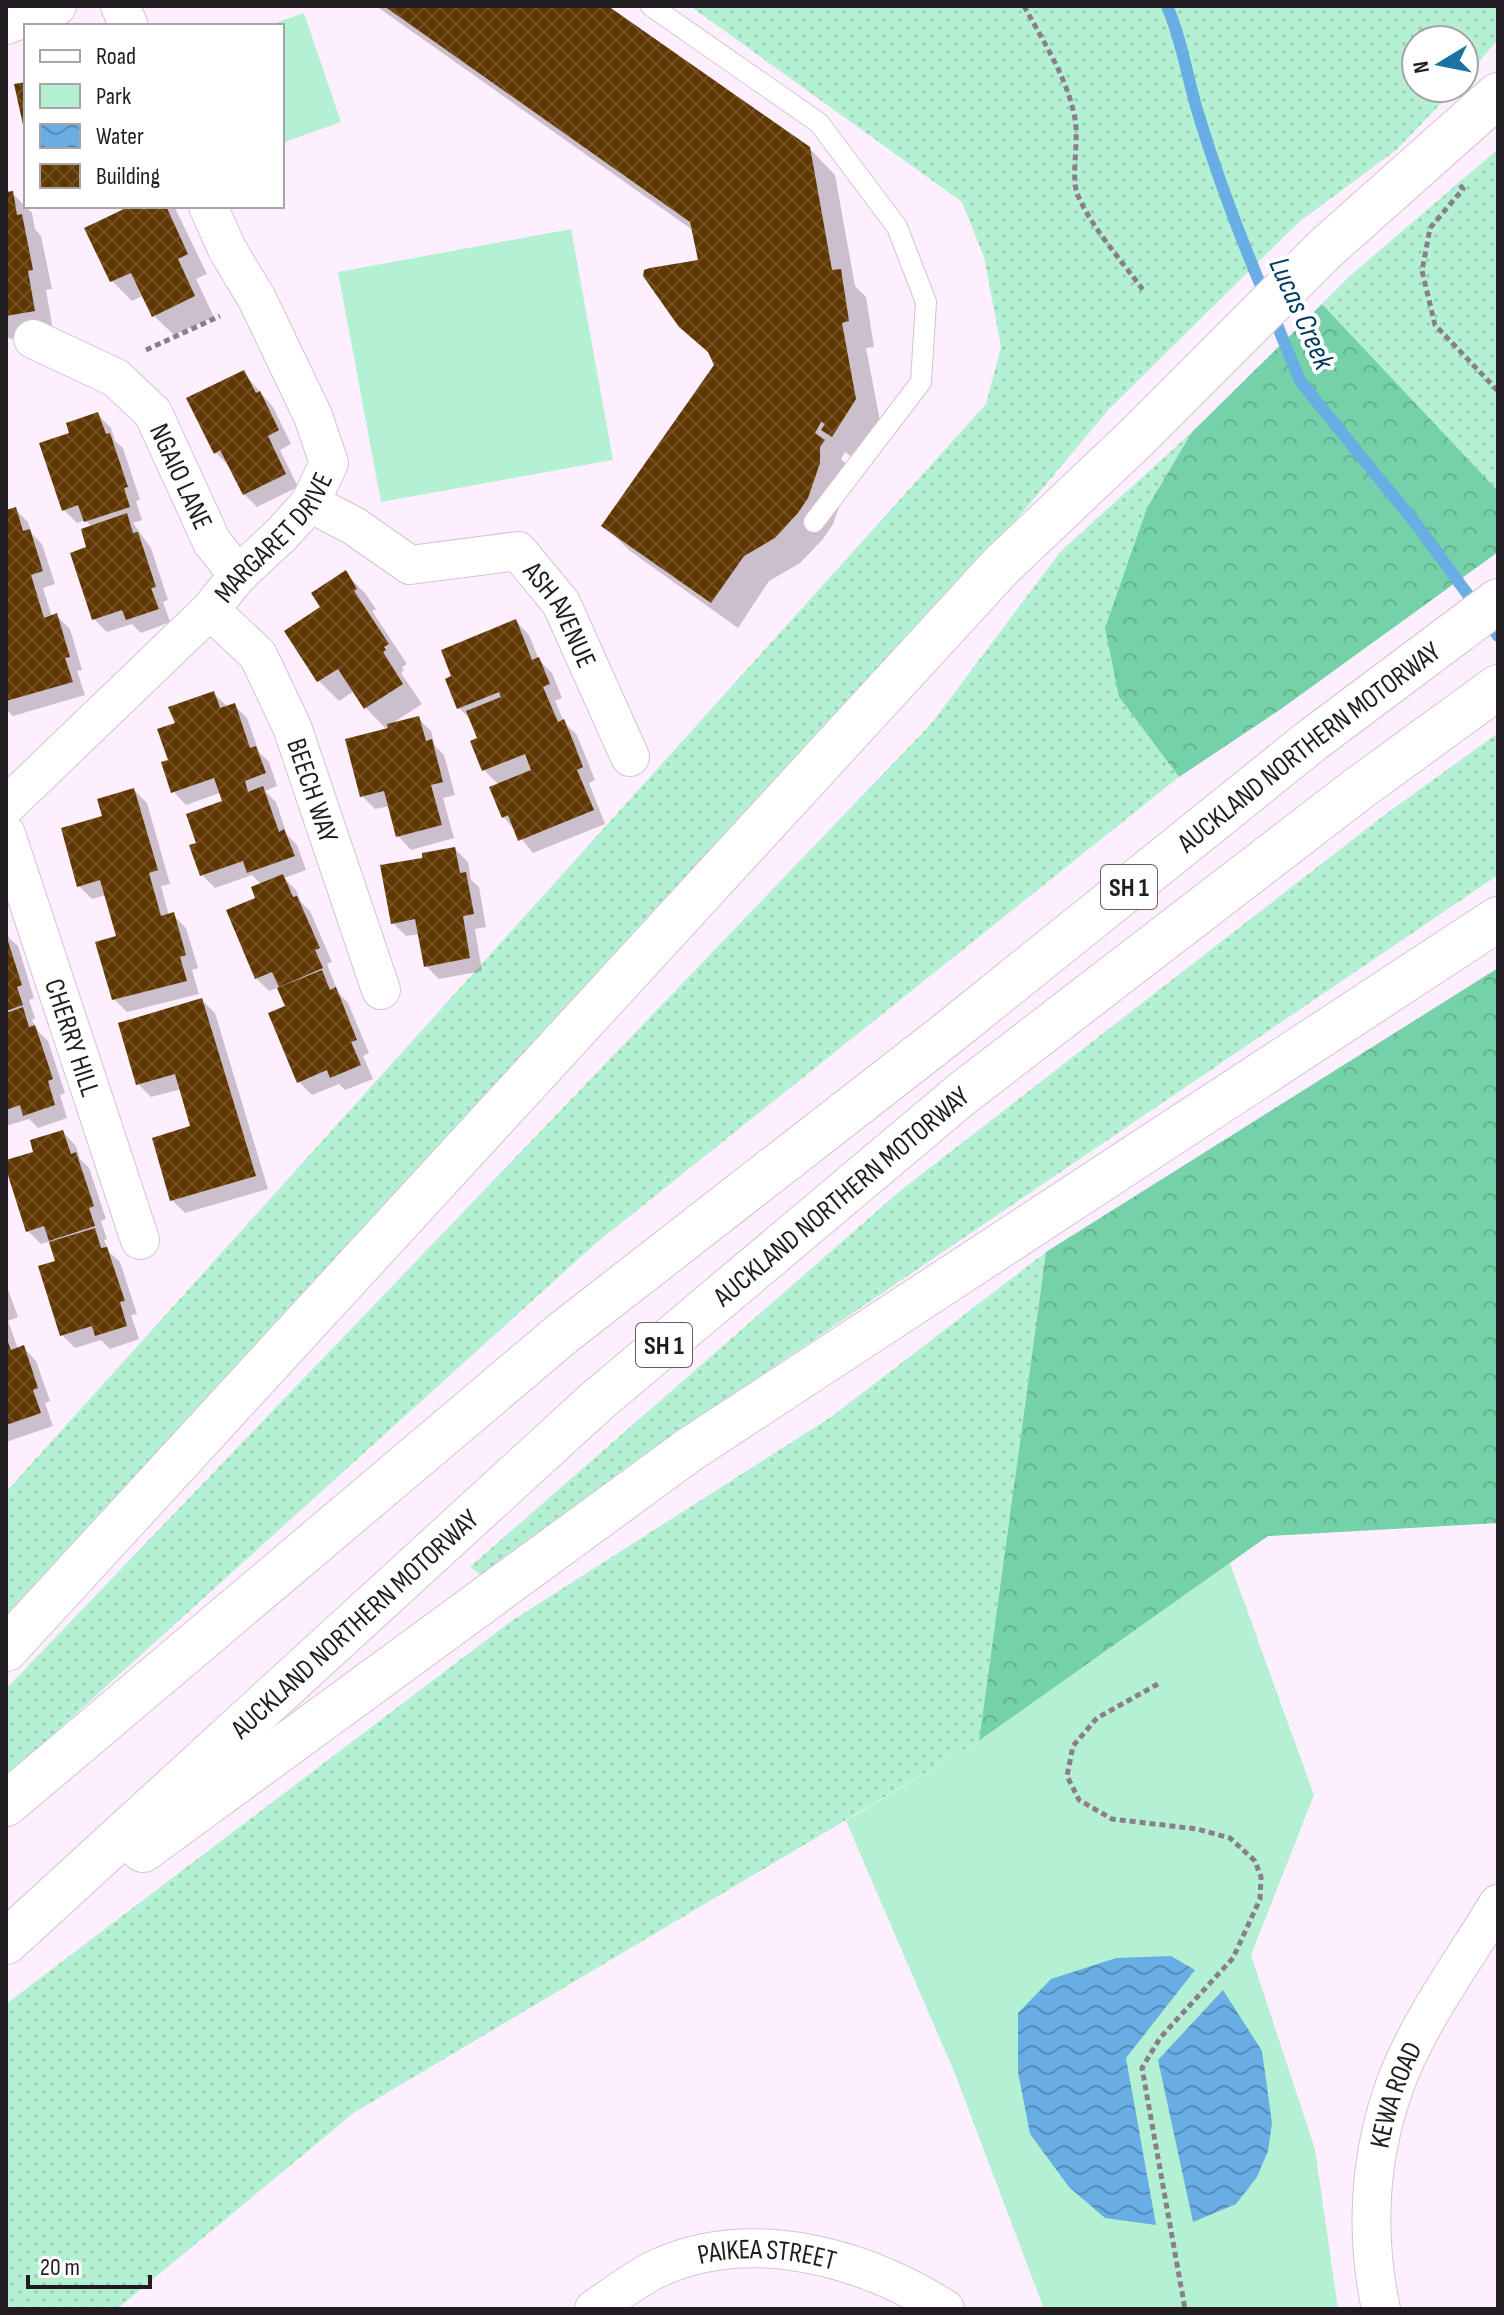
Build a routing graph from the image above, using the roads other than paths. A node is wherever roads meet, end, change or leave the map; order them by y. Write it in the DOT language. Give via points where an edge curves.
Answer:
graph roads {
  1 [pos="57,6"];
  2 [pos="651,6"];
  3 [pos="6,25"];
  4 [pos="1498,76"];
  5 [pos="1466,122"];
  6 [pos="209,208"];
  7 [pos="33,339"];
  8 [pos="310,503"];
  9 [pos="814,522"];
  10 [pos="238,575"];
  11 [pos="1498,601"];
  12 [pos="210,610"];
  13 [pos="1498,687"];
  14 [pos="630,757"];
  15 [pos="6,806"];
  16 [pos="6,834"];
  17 [pos="1498,919"];
  18 [pos="381,990"];
  19 [pos="140,1240"];
  20 [pos="6,1649"];
  21 [pos="6,1804"];
  22 [pos="1498,1904"];
  23 [pos="6,1942"];
  24 [pos="6,1950"];
  25 [pos="594,2309"];
  26 [pos="945,2309"];
  27 [pos="1381,2309"];
  1 -- 3 [label="street"];
  2 -- 9 [label="lane" via="819,123 897,227 926,302 921,382"];
  4 -- 5 [label="highway"];
  5 -- 20 [label="highway" via="1325,249 1002,565"];
  6 -- 8 [label="street, MARGARET DRIVE" via="313,416 329,463"];
  7 -- 10 [label="street, NGAIO LANE" via="116,378 153,413 212,542"];
  8 -- 10 [label="street, MARGARET DRIVE"];
  8 -- 14 [label="street, ASH AVENUE" via="410,565 518,551 561,603"];
  10 -- 12 [label="street, MARGARET DRIVE"];
  11 -- 21 [label="highway, AUCKLAND NORTHERN MOTORWAY / SH 1" via="1311,741 563,1333"];
  12 -- 15 [label="street, MARGARET DRIVE"];
  12 -- 18 [label="street, BEECH WAY" via="258,655 292,727"];
  13 -- 23 [label="highway, AUCKLAND NORTHERN MOTORWAY / SH 1" via="963,1093 598,1400"];
  16 -- 19 [label="street, CHERRY HILL"];
  17 -- 24 [label="highway" via="689,1450"];
  22 -- 27 [label="street, KEWA ROAD" via="1414,2043 1383,2127 1371,2209"];
  25 -- 26 [label="street, PAIKEA STREET" via="655,2269 690,2256 755,2248 857,2267 892,2279"];
}
